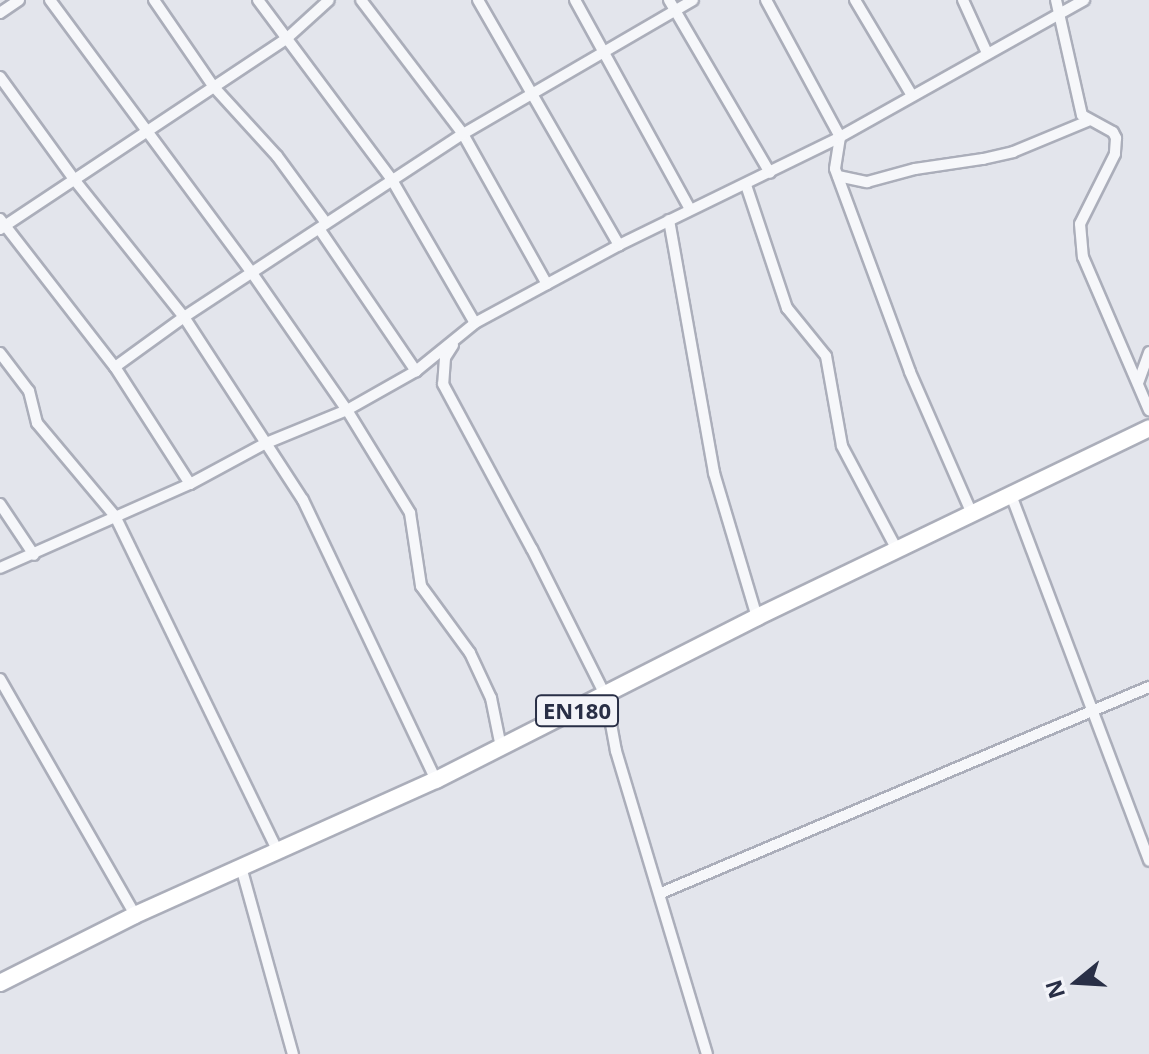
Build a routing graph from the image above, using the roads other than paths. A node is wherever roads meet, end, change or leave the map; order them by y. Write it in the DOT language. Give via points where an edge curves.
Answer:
graph roads {
  1 [pos="19,0"];
  2 [pos="50,0"];
  3 [pos="154,0"];
  4 [pos="258,0"];
  5 [pos="329,0"];
  6 [pos="361,0"];
  7 [pos="478,0"];
  8 [pos="575,0"];
  9 [pos="693,0"];
  10 [pos="766,0"];
  11 [pos="855,0"];
  12 [pos="963,0"];
  13 [pos="1056,0"];
  14 [pos="1084,0"];
  15 [pos="672,5"];
  16 [pos="0,13"];
  17 [pos="1061,13"];
  18 [pos="285,40"];
  19 [pos="606,52"];
  20 [pos="987,53"];
  21 [pos="0,77"];
  22 [pos="213,86"];
  23 [pos="911,94"];
  24 [pos="533,95"];
  25 [pos="1088,121"];
  26 [pos="146,133"];
  27 [pos="463,134"];
  28 [pos="840,137"];
  29 [pos="770,173"];
  30 [pos="838,176"];
  31 [pos="73,178"];
  32 [pos="392,180"];
  33 [pos="746,185"];
  34 [pos="690,209"];
  35 [pos="669,220"];
  36 [pos="1,224"];
  37 [pos="323,227"];
  38 [pos="619,245"];
  39 [pos="252,273"];
  40 [pos="547,284"];
  41 [pos="184,317"];
  42 [pos="475,323"];
  43 [pos="461,333"];
  44 [pos="1149,352"];
  45 [pos="0,353"];
  46 [pos="115,367"];
  47 [pos="416,371"];
  48 [pos="1138,383"];
  49 [pos="347,410"];
  50 [pos="1149,410"];
  51 [pos="1149,428"];
  52 [pos="264,444"];
  53 [pos="190,484"];
  54 [pos="1011,495"];
  55 [pos="0,504"];
  56 [pos="972,514"];
  57 [pos="115,516"];
  58 [pos="897,550"];
  59 [pos="34,555"];
  60 [pos="0,568"];
  61 [pos="757,617"];
  62 [pos="0,679"];
  63 [pos="1149,687"];
  64 [pos="606,697"];
  65 [pos="1095,710"];
  66 [pos="501,747"];
  67 [pos="436,780"];
  68 [pos="277,849"];
  69 [pos="1149,861"];
  70 [pos="241,867"];
  71 [pos="661,893"];
  72 [pos="135,915"];
  73 [pos="0,983"];
  74 [pos="293,1054"];
  75 [pos="707,1054"];
  1 -- 16 [label="street"];
  2 -- 26 [label="street"];
  3 -- 22 [label="street"];
  4 -- 18 [label="street"];
  5 -- 18 [label="street"];
  6 -- 27 [label="street"];
  7 -- 24 [label="street"];
  8 -- 19 [label="street"];
  9 -- 15 [label="street"];
  10 -- 28 [label="street"];
  11 -- 23 [label="street"];
  12 -- 20 [label="street"];
  13 -- 17 [label="street"];
  14 -- 17 [label="street"];
  15 -- 19 [label="street"];
  15 -- 29 [label="street"];
  17 -- 20 [label="street"];
  17 -- 25 [label="street" via="1082,115"];
  18 -- 22 [label="street"];
  18 -- 32 [label="street"];
  19 -- 24 [label="street"];
  19 -- 34 [label="street"];
  20 -- 23 [label="street"];
  21 -- 31 [label="street"];
  22 -- 26 [label="street"];
  22 -- 37 [label="street" via="277,156"];
  23 -- 28 [label="street"];
  24 -- 27 [label="street"];
  24 -- 38 [label="street"];
  25 -- 30 [label="street" via="983,159 867,182"];
  25 -- 48 [label="street" via="1113,132 1117,147 1080,224 1079,238"];
  26 -- 31 [label="street"];
  26 -- 39 [label="street"];
  27 -- 32 [label="street"];
  27 -- 40 [label="street"];
  28 -- 29 [label="street"];
  28 -- 30 [label="street"];
  29 -- 33 [label="street"];
  30 -- 56 [label="street" via="910,372"];
  31 -- 36 [label="street"];
  31 -- 41 [label="street"];
  32 -- 37 [label="street"];
  32 -- 42 [label="street"];
  33 -- 34 [label="street"];
  33 -- 58 [label="street" via="787,308 826,356 842,446"];
  34 -- 35 [label="street"];
  35 -- 38 [label="street"];
  35 -- 61 [label="street" via="714,473"];
  36 -- 46 [label="street"];
  37 -- 39 [label="street"];
  37 -- 47 [label="street"];
  38 -- 40 [label="street"];
  39 -- 41 [label="street"];
  39 -- 49 [label="street"];
  40 -- 42 [label="street"];
  41 -- 46 [label="street"];
  41 -- 52 [label="street"];
  42 -- 43 [label="street"];
  43 -- 47 [label="street"];
  43 -- 64 [label="street" via="445,358 443,384"];
  44 -- 48 [label="street"];
  45 -- 57 [label="street" via="29,391 37,423"];
  46 -- 53 [label="street"];
  47 -- 49 [label="street"];
  48 -- 50 [label="street"];
  49 -- 52 [label="street"];
  49 -- 66 [label="street" via="410,513 421,586 470,653 491,698"];
  51 -- 54 [label="main road, EN180"];
  52 -- 53 [label="street"];
  52 -- 67 [label="street" via="303,500"];
  53 -- 57 [label="street"];
  54 -- 56 [label="main road, EN180"];
  54 -- 65 [label="street"];
  55 -- 59 [label="street"];
  56 -- 58 [label="main road, EN180"];
  57 -- 59 [label="street"];
  57 -- 68 [label="street"];
  58 -- 61 [label="main road, EN180"];
  59 -- 60 [label="street"];
  61 -- 64 [label="main road, EN180"];
  62 -- 72 [label="street"];
  63 -- 65 [label="street"];
  64 -- 66 [label="main road, EN180"];
  64 -- 71 [label="street" via="616,751"];
  65 -- 69 [label="street"];
  65 -- 71 [label="street"];
  66 -- 67 [label="main road, EN180"];
  67 -- 68 [label="main road, EN180"];
  68 -- 70 [label="main road, EN180"];
  70 -- 72 [label="main road, EN180"];
  70 -- 74 [label="street"];
  71 -- 75 [label="street"];
  72 -- 73 [label="main road, EN180"];
}
